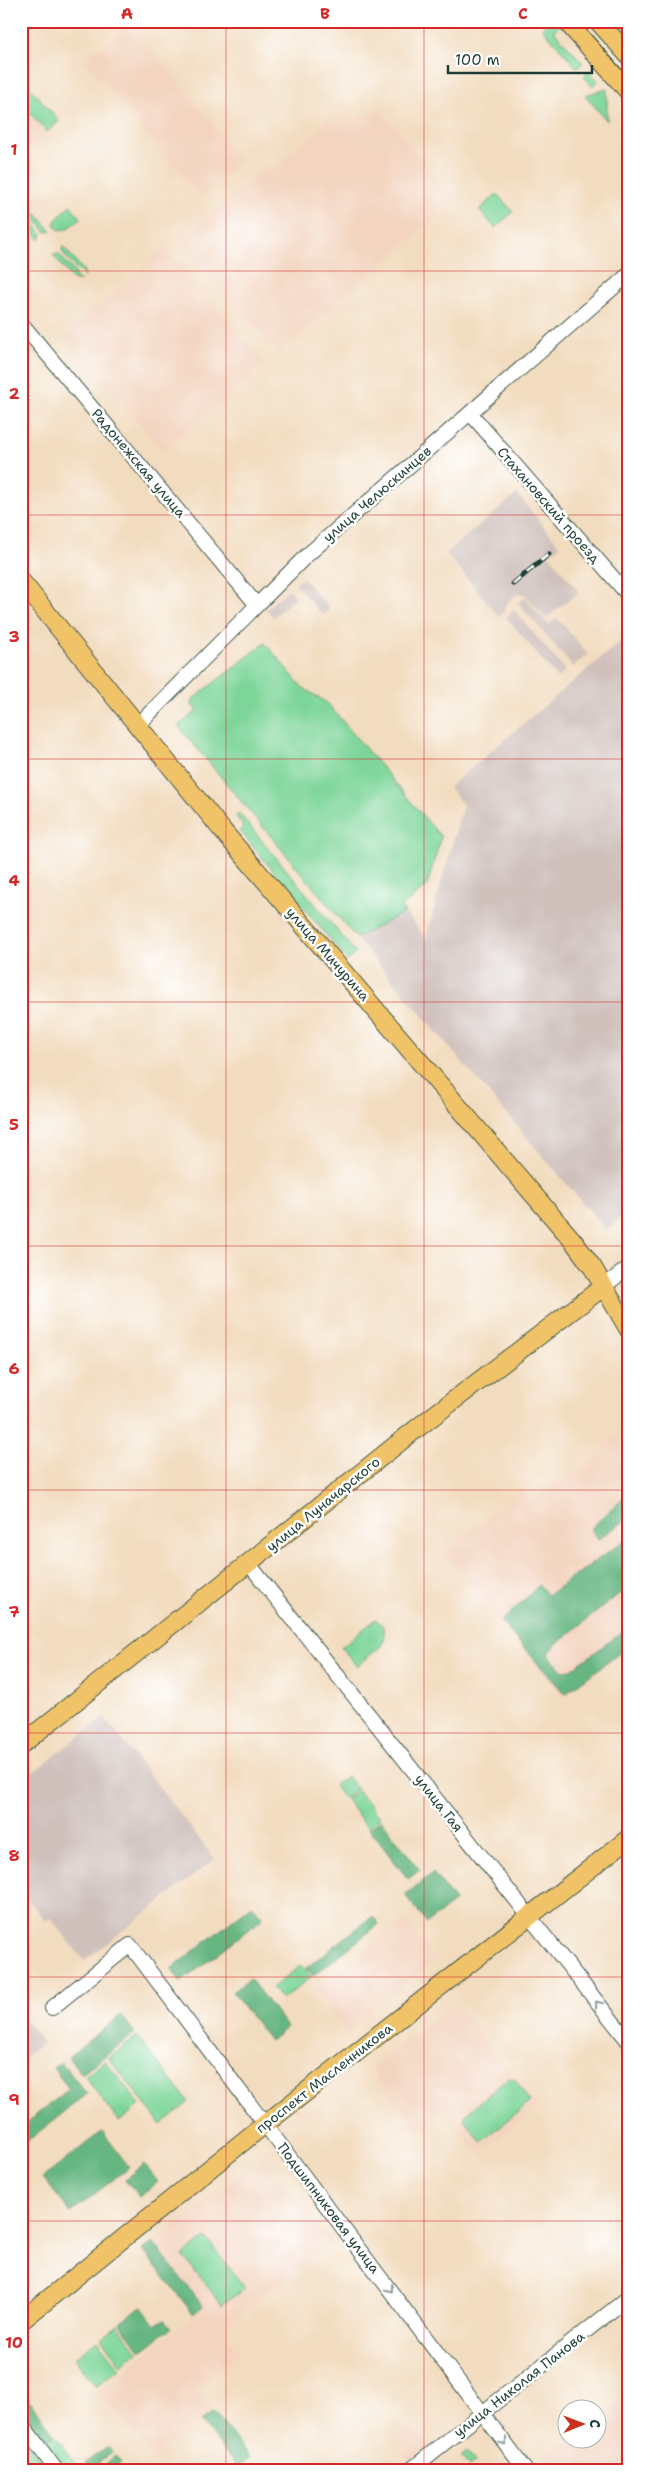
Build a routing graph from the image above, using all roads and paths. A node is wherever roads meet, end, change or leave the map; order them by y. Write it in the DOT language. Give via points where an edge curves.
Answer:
graph roads {
  1 [pos="566,21"];
  2 [pos="598,21"];
  3 [pos="629,56"];
  4 [pos="629,92"];
  5 [pos="629,274"];
  6 [pos="21,323"];
  7 [pos="470,413"];
  8 [pos="21,582"];
  9 [pos="629,596"];
  10 [pos="256,604"];
  11 [pos="137,726"];
  12 [pos="629,1267"];
  13 [pos="603,1287"];
  14 [pos="629,1330"];
  15 [pos="249,1564"];
  16 [pos="21,1745"];
  17 [pos="629,1838"];
  18 [pos="529,1916"];
  19 [pos="52,2008"];
  20 [pos="629,2042"];
  21 [pos="266,2124"];
  22 [pos="629,2297"];
  23 [pos="21,2321"];
  24 [pos="482,2413"];
  25 [pos="21,2423"];
  26 [pos="57,2471"];
  27 [pos="409,2471"];
  28 [pos="526,2471"];
  1 -- 4 [label="main road"];
  2 -- 3 [label="main road"];
  5 -- 7 [label="street, улица Челюскинцев"];
  6 -- 10 [label="street, Радонежская улица"];
  7 -- 9 [label="street, Стахановский проезд"];
  7 -- 10 [label="street, улица Челюскинцев" via="310,552"];
  8 -- 11 [label="main road, улица Мичурина"];
  10 -- 11 [label="street, улица Челюскинцев"];
  11 -- 13 [label="main road, улица Мичурина" via="574,1242"];
  12 -- 13 [label="street, улица Луначарского"];
  13 -- 14 [label="main road, улица Мичурина"];
  13 -- 15 [label="main road, улица Луначарского" via="416,1428"];
  15 -- 16 [label="main road, улица Луначарского"];
  15 -- 18 [label="street, улица Гая"];
  17 -- 18 [label="main road, проспект Масленникова"];
  20 -- 18 [label="street, улица Гая, one-way"];
  18 -- 21 [label="main road, проспект Масленникова"];
  19 -- 21 [label="street, Подшипниковая улица" via="130,1945"];
  21 -- 23 [label="main road, проспект Масленникова"];
  21 -- 24 [label="street, Подшипниковая улица, one-way"];
  22 -- 24 [label="street, улица Николая Панова"];
  24 -- 27 [label="street, улица Николая Панова"];
  24 -- 28 [label="street, Подшипниковая улица, one-way"];
  25 -- 26 [label="street"];
}
